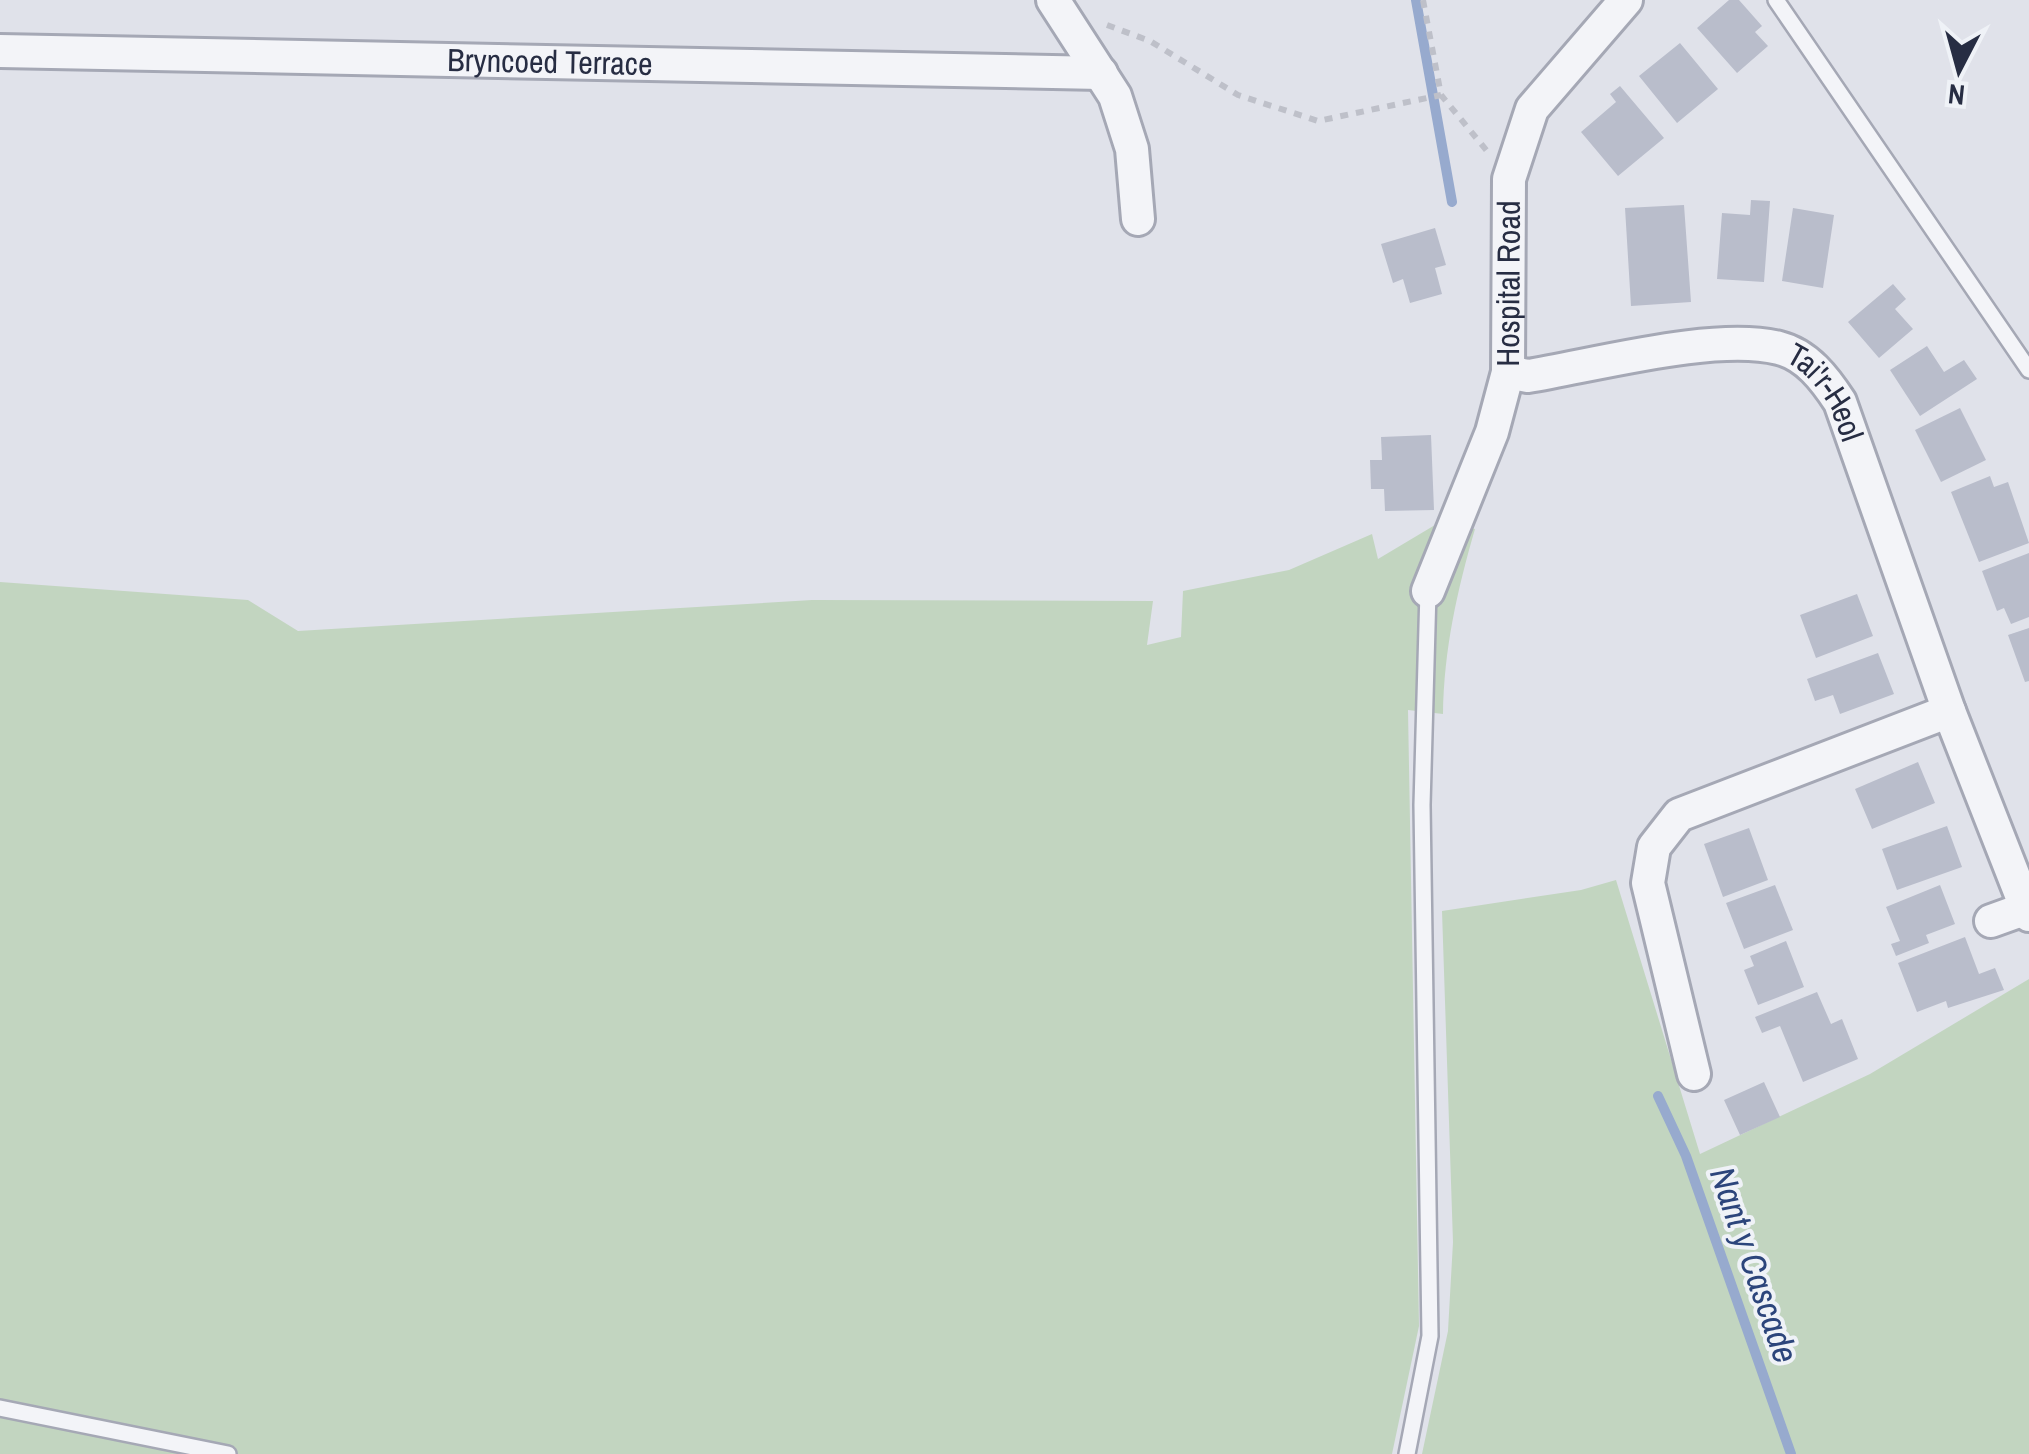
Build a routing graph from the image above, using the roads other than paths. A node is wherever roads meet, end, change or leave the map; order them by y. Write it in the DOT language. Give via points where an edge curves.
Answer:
graph roads {
  1 [pos="1626,0"];
  2 [pos="1776,0"];
  3 [pos="1058,7"];
  4 [pos="0,50"];
  5 [pos="1101,74"];
  6 [pos="1138,219"];
  7 [pos="2029,370"];
  8 [pos="1508,372"];
  9 [pos="1428,591"];
  10 [pos="1948,711"];
  11 [pos="2028,912"];
  12 [pos="1991,921"];
  13 [pos="1694,1074"];
  14 [pos="0,1408"];
  15 [pos="228,1454"];
  16 [pos="1406,1454"];
  1 -- 8 [label="street, Hospital Road" via="1532,109 1513,169"];
  2 -- 7 [label="lane"];
  3 -- 5 [label="street"];
  4 -- 5 [label="street, Bryncoed Terrace"];
  5 -- 6 [label="street" via="1132,149"];
  8 -- 9 [label="street, Hospital Road" via="1492,432"];
  8 -- 10 [label="street, Tai'r-Heol" via="1528,376 1733,342 1782,348 1821,372 1840,402"];
  9 -- 16 [label="lane" via="1422,805 1430,1336"];
  10 -- 11 [label="street, Tai'r-Heol"];
  10 -- 13 [label="street" via="1679,815 1654,847 1648,883 1699,1035"];
  11 -- 12 [label="street, Tai'r-Heol"];
  14 -- 15 [label="lane"];
}
